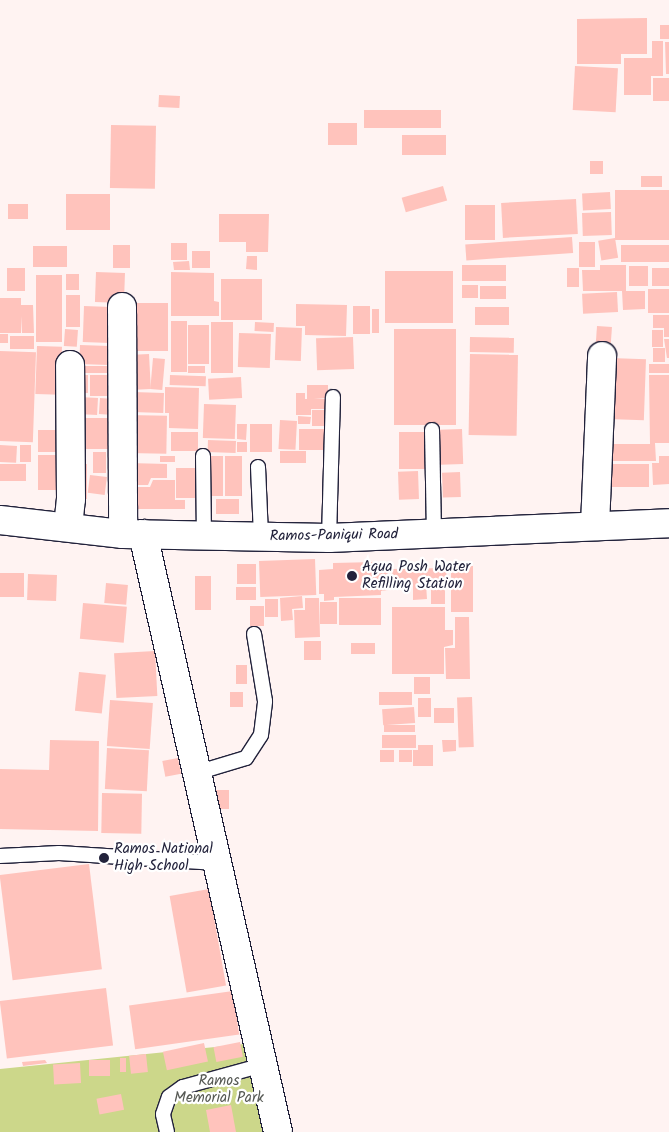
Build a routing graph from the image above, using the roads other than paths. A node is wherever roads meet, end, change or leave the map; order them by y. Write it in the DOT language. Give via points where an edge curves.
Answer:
graph roads {
  1 [pos="122,307"];
  2 [pos="602,356"];
  3 [pos="70,365"];
  4 [pos="333,397"];
  5 [pos="432,430"];
  6 [pos="203,456"];
  7 [pos="258,467"];
  8 [pos="0,520"];
  9 [pos="669,523"];
  10 [pos="594,526"];
  11 [pos="68,527"];
  12 [pos="133,534"];
  13 [pos="434,534"];
  14 [pos="204,536"];
  15 [pos="261,537"];
  16 [pos="330,538"];
  17 [pos="254,634"];
  18 [pos="196,773"];
  19 [pos="0,856"];
  20 [pos="217,863"];
  21 [pos="263,1065"];
  22 [pos="167,1132"];
  23 [pos="278,1132"];
  1 -- 12 [label="street"];
  2 -- 10 [label="street"];
  3 -- 11 [label="street"];
  4 -- 16 [label="lane"];
  5 -- 13 [label="lane"];
  6 -- 14 [label="lane"];
  7 -- 15 [label="lane"];
  8 -- 11 [label="street, Ramos-Paniqui Road"];
  9 -- 10 [label="street, Ramos-Paniqui Road"];
  10 -- 13 [label="street, Ramos-Paniqui Road"];
  11 -- 12 [label="street, Ramos-Paniqui Road"];
  12 -- 14 [label="street, Ramos-Paniqui Road"];
  12 -- 18 [label="street"];
  13 -- 16 [label="street, Ramos-Paniqui Road"];
  14 -- 15 [label="street, Ramos-Paniqui Road"];
  15 -- 16 [label="street, Ramos-Paniqui Road"];
  17 -- 18 [label="lane" via="265,701 261,735 246,758"];
  18 -- 20 [label="street"];
  19 -- 20 [label="lane" via="59,853"];
  20 -- 21 [label="street"];
  21 -- 22 [label="lane" via="183,1087 169,1097 163,1114"];
  21 -- 23 [label="street"];
}
